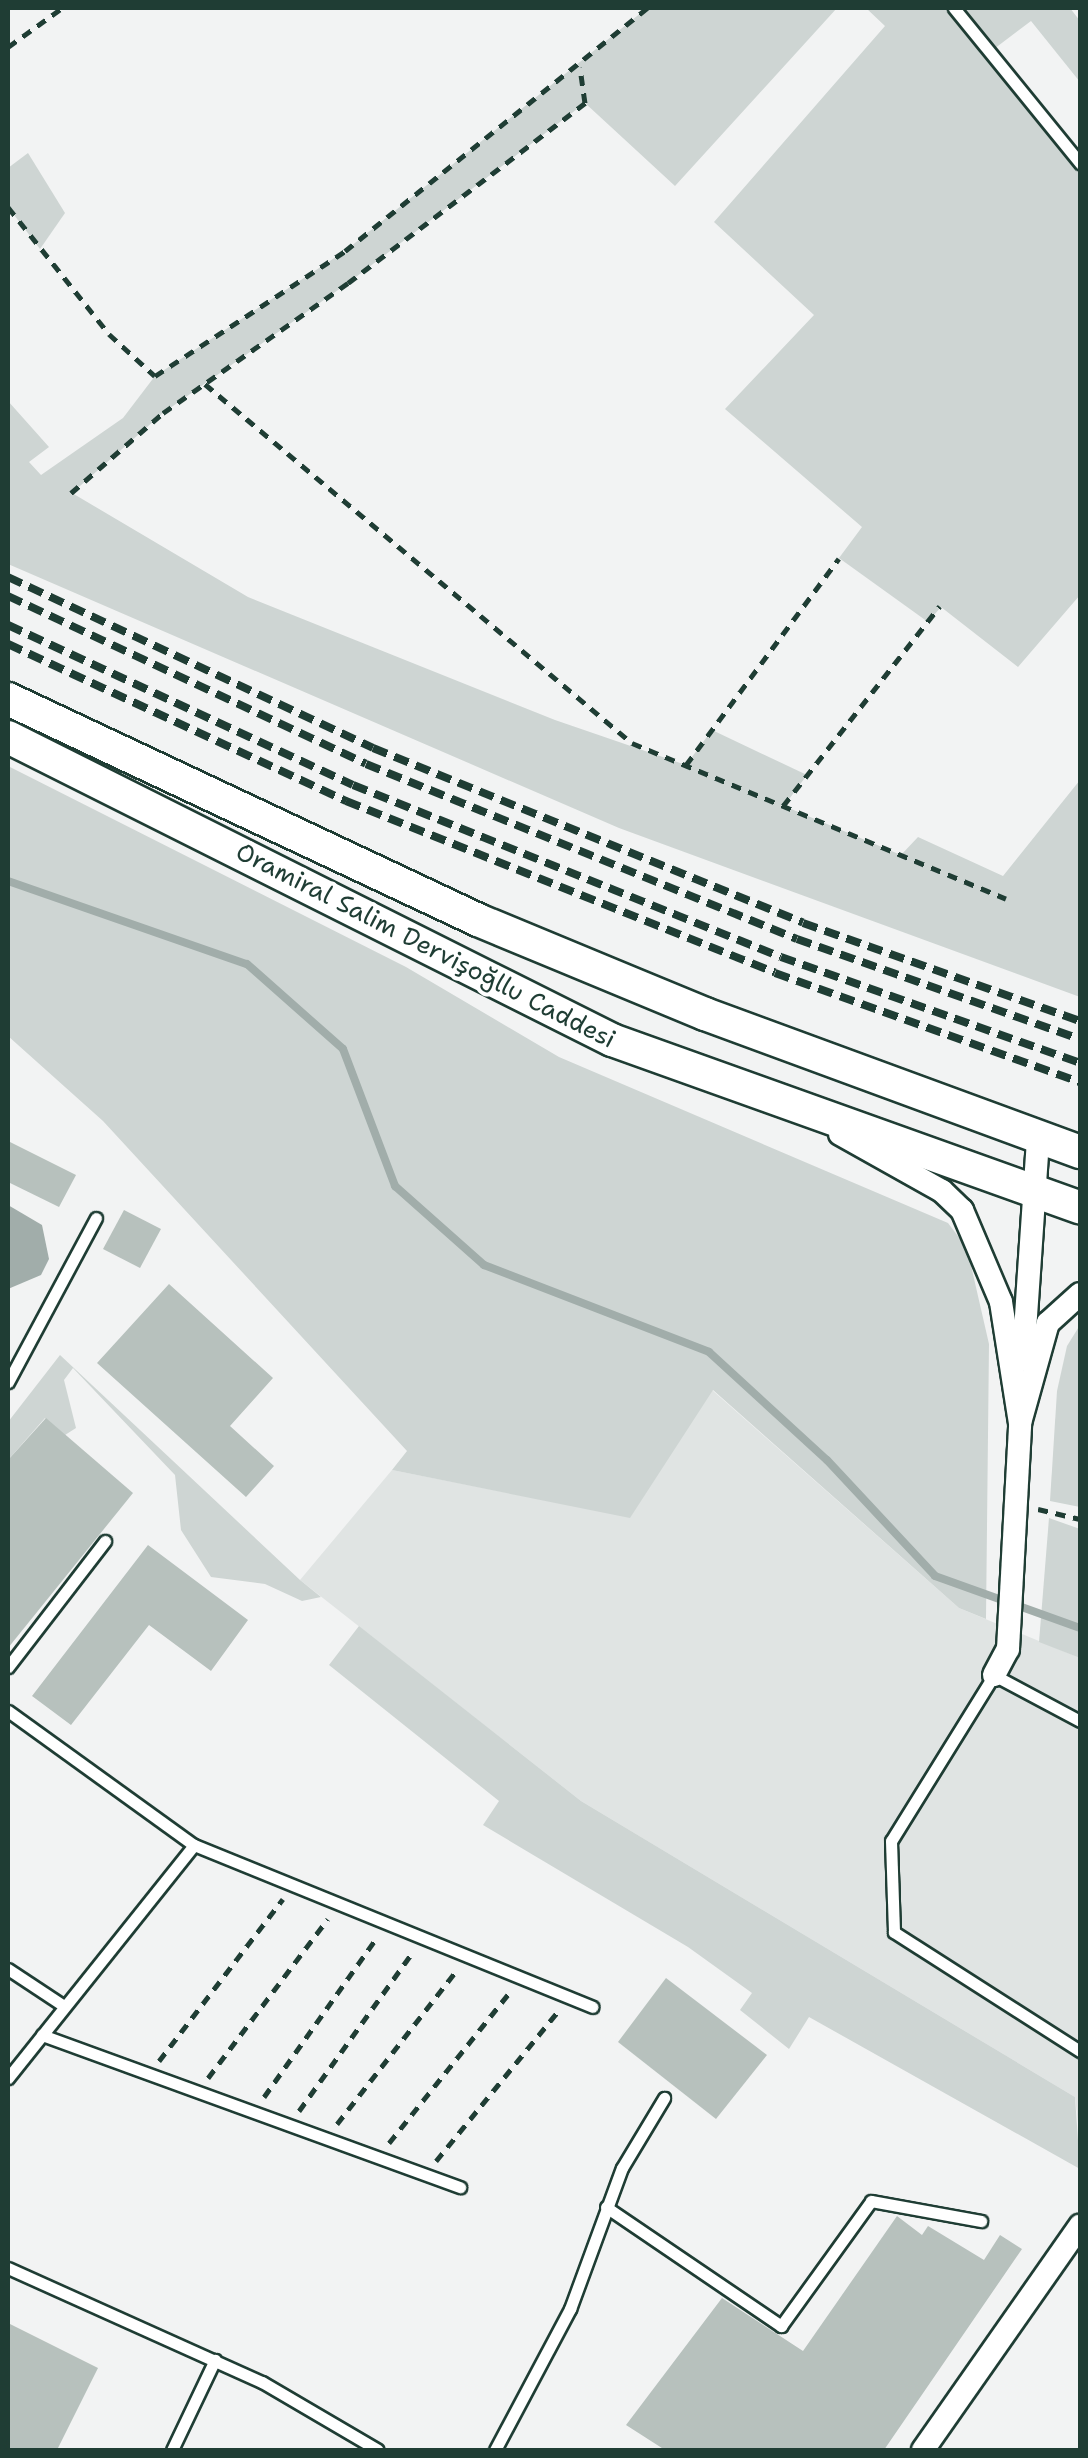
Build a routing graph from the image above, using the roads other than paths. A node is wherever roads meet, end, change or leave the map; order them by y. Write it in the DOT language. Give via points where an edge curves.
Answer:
graph roads {
  1 [pos="954,8"];
  2 [pos="1080,164"];
  3 [pos="8,699"];
  4 [pos="8,736"];
  5 [pos="789,1106"];
  6 [pos="1038,1138"];
  7 [pos="1080,1152"];
  8 [pos="1032,1192"];
  9 [pos="1080,1208"];
  10 [pos="96,1218"];
  11 [pos="1080,1294"];
  12 [pos="8,1382"];
  13 [pos="1020,1422"];
  14 [pos="105,1542"];
  15 [pos="8,1667"];
  16 [pos="994,1675"];
  17 [pos="8,1711"];
  18 [pos="1080,1721"];
  19 [pos="194,1845"];
  20 [pos="8,1970"];
  21 [pos="64,2006"];
  22 [pos="592,2008"];
  23 [pos="42,2035"];
  24 [pos="1080,2051"];
  25 [pos="8,2078"];
  26 [pos="664,2098"];
  27 [pos="460,2187"];
  28 [pos="606,2206"];
  29 [pos="981,2222"];
  30 [pos="1080,2226"];
  31 [pos="8,2268"];
  32 [pos="215,2360"];
  33 [pos="172,2450"];
  34 [pos="378,2450"];
  35 [pos="495,2450"];
  36 [pos="924,2450"];
  1 -- 2 [label="lane"];
  3 -- 6 [label="main road, Oramiral Salim Dervişoğllu Caddesi" via="478,920 705,1014"];
  4 -- 5 [label="main road, Oramiral Salim Dervişoğllu Caddesi" via="612,1040"];
  5 -- 8 [label="main road, Oramiral Salim Dervişoğllu Caddesi"];
  5 -- 13 [label="street" via="942,1191 962,1210 1002,1302"];
  6 -- 7 [label="main road, Oramiral Salim Dervişoğllu Caddesi"];
  6 -- 8 [label="street"];
  8 -- 9 [label="main road, Oramiral Salim Dervişoğllu Caddesi"];
  8 -- 13 [label="street"];
  10 -- 12 [label="lane"];
  11 -- 13 [label="street" via="1048,1323"];
  13 -- 16 [label="street" via="1008,1648"];
  14 -- 15 [label="lane"];
  16 -- 18 [label="lane"];
  16 -- 24 [label="lane" via="891,1842 894,1932"];
  17 -- 19 [label="lane"];
  19 -- 21 [label="lane"];
  19 -- 22 [label="lane"];
  20 -- 21 [label="lane"];
  21 -- 23 [label="lane"];
  23 -- 25 [label="lane"];
  23 -- 27 [label="lane"];
  26 -- 28 [label="lane"];
  28 -- 29 [label="lane" via="781,2326 872,2201"];
  28 -- 35 [label="lane" via="570,2309"];
  30 -- 36 [label="street"];
  31 -- 32 [label="lane"];
  32 -- 33 [label="lane"];
  32 -- 34 [label="lane"];
}
